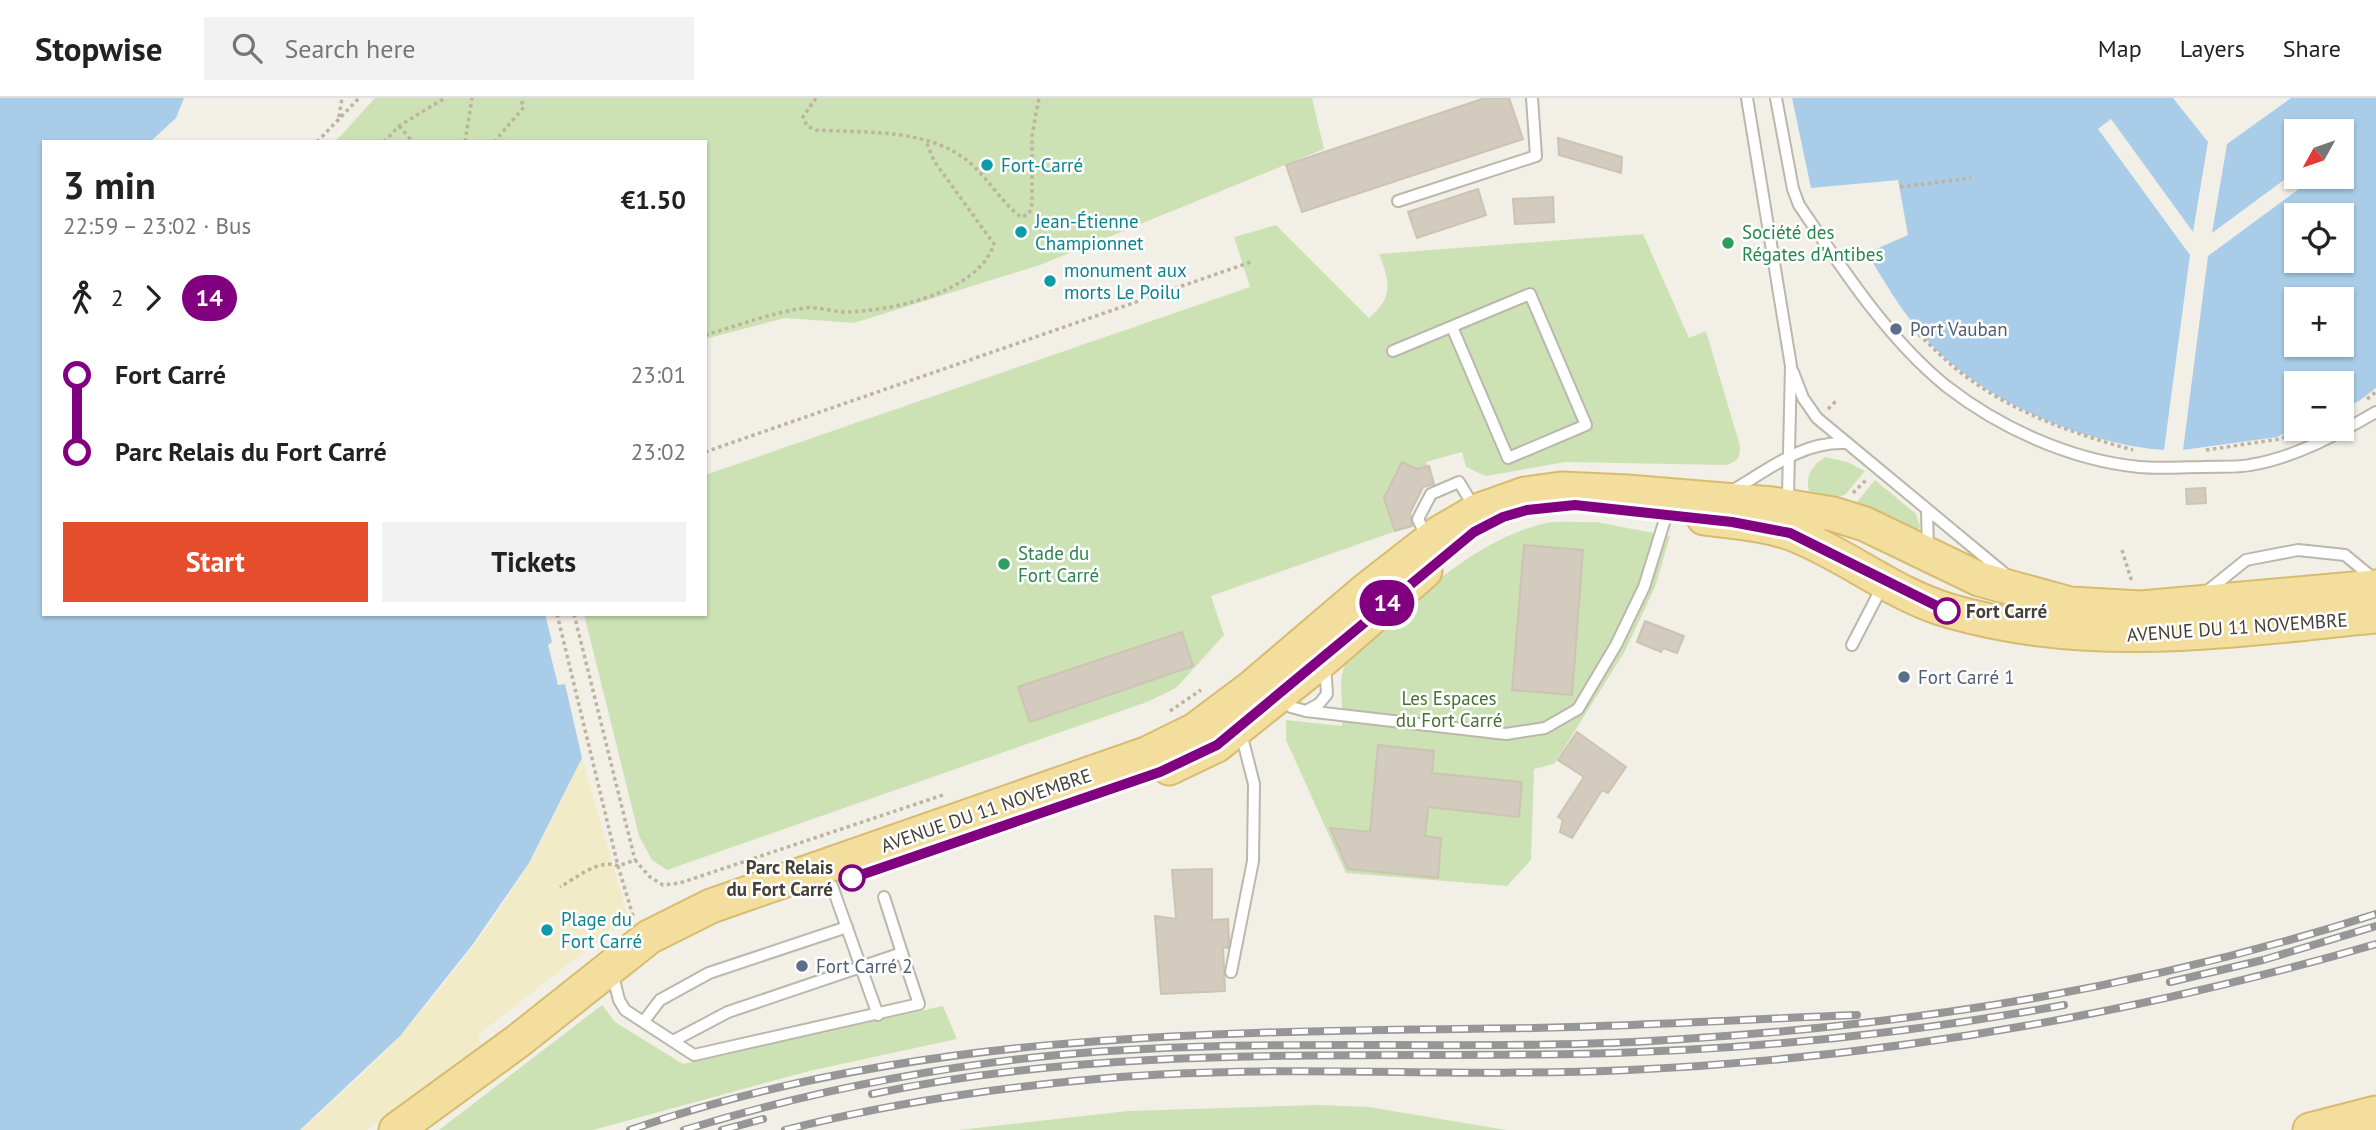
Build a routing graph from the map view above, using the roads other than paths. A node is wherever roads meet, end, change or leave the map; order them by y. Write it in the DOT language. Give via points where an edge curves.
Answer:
graph roads {
  1 [pos="1532,98"];
  2 [pos="1747,98"];
  3 [pos="1776,98"];
  4 [pos="1398,201"];
  5 [pos="1452,327"];
  6 [pos="1393,351"];
  7 [pos="1791,366"];
  8 [pos="2376,412"];
  9 [pos="1844,443"];
  10 [pos="1790,456"];
  11 [pos="1719,499"];
  12 [pos="1792,506"];
  13 [pos="1927,510"];
  14 [pos="1477,511"];
  15 [pos="1667,513"];
  16 [pos="1429,541"];
  17 [pos="1928,553"];
  18 [pos="1863,571"];
  19 [pos="2376,581"];
  20 [pos="2376,587"];
  21 [pos="2027,594"];
  22 [pos="2194,603"];
  23 [pos="1342,611"];
  24 [pos="2376,616"];
  25 [pos="1852,645"];
  26 [pos="1324,659"];
  27 [pos="1327,694"];
  28 [pos="1293,703"];
  29 [pos="1338,716"];
  30 [pos="1239,727"];
  31 [pos="915,836"];
  32 [pos="832,886"];
  33 [pos="884,897"];
  34 [pos="847,927"];
  35 [pos="902,953"];
  36 [pos="860,966"];
  37 [pos="1231,972"];
  38 [pos="614,979"];
  39 [pos="878,1015"];
  40 [pos="644,1021"];
  41 [pos="518,1041"];
  42 [pos="673,1041"];
  43 [pos="2376,1113"];
  44 [pos="396,1130"];
  45 [pos="2310,1130"];
  1 -- 4 [label="lane" via="1536,156"];
  2 -- 7 [label="lane"];
  3 -- 8 [label="lane" via="1793,188 1838,262 1870,306 1945,385 1994,419 2049,445 2138,467 2249,465 2340,433"];
  5 -- 5 [label="lane" via="1530,294 1586,425 1508,458"];
  5 -- 6 [label="lane"];
  7 -- 9 [label="lane" via="1802,398"];
  7 -- 10 [label="lane"];
  9 -- 10 [label="lane" via="1824,443"];
  9 -- 13 [label="lane"];
  10 -- 11 [label="lane"];
  10 -- 12 [label="lane" via="1788,495"];
  11 -- 12 [label="main road, AVENUE DU 11 NOVEMBRE"];
  11 -- 14 [label="main road, AVENUE DU 11 NOVEMBRE" via="1561,489 1525,494"];
  12 -- 17 [label="main road, AVENUE DU 11 NOVEMBRE" via="1864,524"];
  12 -- 18 [label="main road" via="1816,537"];
  13 -- 17 [label="lane"];
  13 -- 21 [label="lane"];
  14 -- 16 [label="main road, AVENUE DU 11 NOVEMBRE"];
  14 -- 16 [label="lane" via="1459,482 1431,494 1418,519"];
  15 -- 18 [label="main road, AVENUE DU 11 NOVEMBRE" via="1790,533"];
  15 -- 26 [label="main road, AVENUE DU 11 NOVEMBRE" via="1575,505 1503,517 1474,532 1415,578"];
  15 -- 29 [label="lane" via="1644,587 1578,709 1545,728 1506,734"];
  16 -- 23 [label="main road, AVENUE DU 11 NOVEMBRE"];
  17 -- 18 [label="main road" via="1914,565"];
  17 -- 21 [label="main road, AVENUE DU 11 NOVEMBRE" via="1979,579"];
  18 -- 24 [label="main road, AVENUE DU 11 NOVEMBRE" via="1947,611 2011,626 2095,636 2171,636"];
  18 -- 25 [label="lane"];
  19 -- 22 [label="lane" via="2345,555 2298,550 2246,560"];
  20 -- 22 [label="main road, AVENUE DU 11 NOVEMBRE"];
  21 -- 22 [label="main road, AVENUE DU 11 NOVEMBRE" via="2094,606"];
  23 -- 28 [label="main road" via="1331,631 1279,681"];
  23 -- 31 [label="main road, AVENUE DU 11 NOVEMBRE" via="1195,730 1146,754"];
  26 -- 27 [label="lane"];
  26 -- 28 [label="main road, AVENUE DU 11 NOVEMBRE"];
  27 -- 28 [label="lane" via="1319,704"];
  27 -- 29 [label="lane"];
  28 -- 29 [label="lane"];
  28 -- 30 [label="main road, AVENUE DU 11 NOVEMBRE"];
  30 -- 32 [label="main road, AVENUE DU 11 NOVEMBRE" via="1217,745 1160,772"];
  30 -- 37 [label="lane" via="1254,784 1253,861"];
  31 -- 32 [label="main road" via="835,869"];
  31 -- 41 [label="main road, AVENUE DU 11 NOVEMBRE" via="711,906 643,942"];
  32 -- 34 [label="lane"];
  32 -- 38 [label="main road, AVENUE DU 11 NOVEMBRE" via="717,925 657,952"];
  33 -- 35 [label="lane"];
  34 -- 36 [label="lane"];
  34 -- 40 [label="lane" via="709,973 660,1000"];
  35 -- 36 [label="lane"];
  35 -- 39 [label="lane" via="919,1004"];
  36 -- 39 [label="lane"];
  36 -- 42 [label="lane" via="728,1012"];
  38 -- 40 [label="lane" via="625,1010"];
  38 -- 41 [label="main road, AVENUE DU 11 NOVEMBRE"];
  39 -- 42 [label="lane" via="694,1055"];
  40 -- 42 [label="lane"];
  41 -- 44 [label="main road"];
  43 -- 45 [label="main road"];
}
